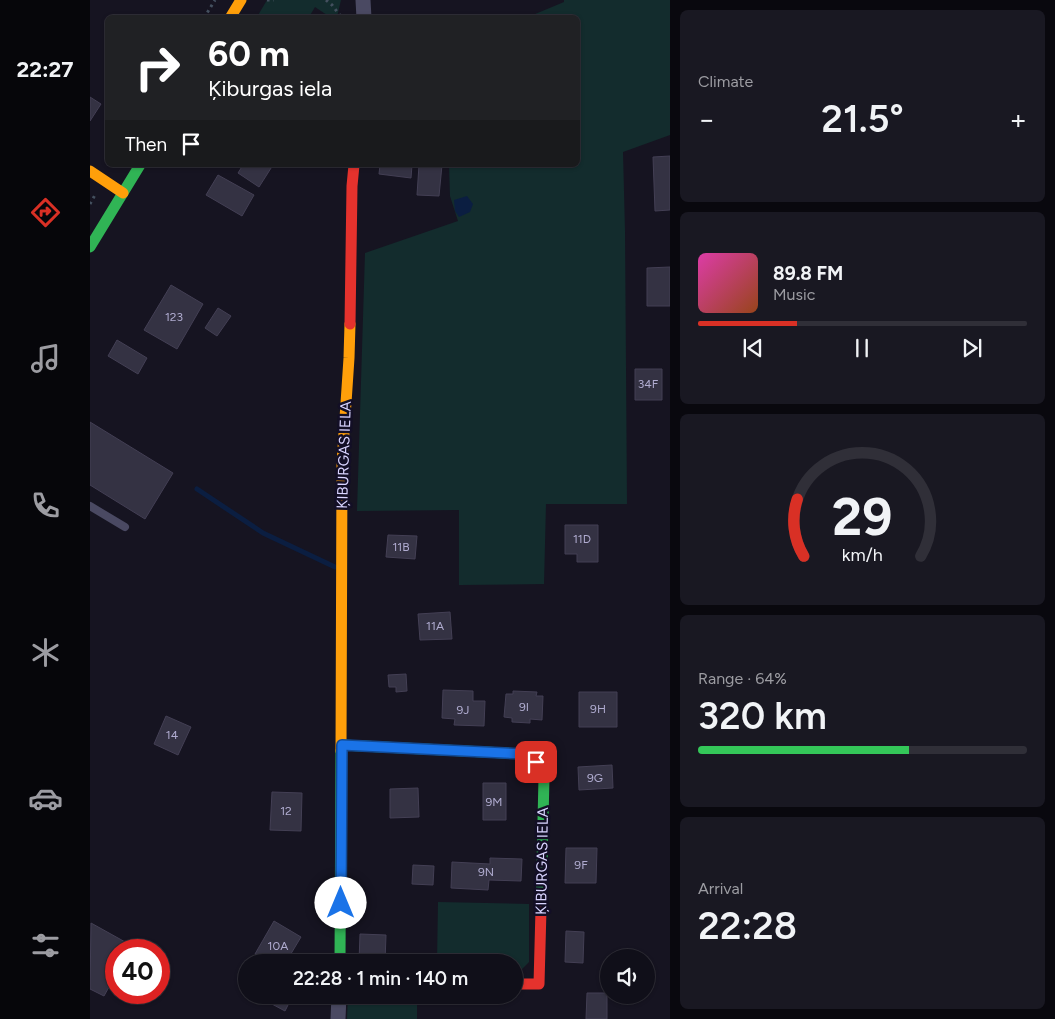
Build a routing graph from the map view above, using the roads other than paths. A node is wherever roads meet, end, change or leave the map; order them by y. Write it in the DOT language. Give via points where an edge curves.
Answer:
graph roads {
  1 [pos="241,0"];
  2 [pos="363,0"];
  3 [pos="232,15"];
  4 [pos="364,15"];
  5 [pos="139,167"];
  6 [pos="354,167"];
  7 [pos="90,171"];
  8 [pos="123,193"];
  9 [pos="90,247"];
  10 [pos="90,506"];
  11 [pos="125,527"];
  12 [pos="342,745"];
  13 [pos="340,954"];
  14 [pos="523,984"];
  15 [pos="339,1004"];
  16 [pos="338,1019"];
  1 -- 3 [label="street"];
  2 -- 4 [label="street"];
  5 -- 8 [label="street"];
  6 -- 12 [label="street, ĶIBURGAS IELA" via="349,358 342,463"];
  7 -- 8 [label="street"];
  8 -- 9 [label="street"];
  10 -- 11 [label="lane"];
  12 -- 13 [label="street, ĶIBURGAS IELA"];
  12 -- 14 [label="street, ĶIBURGAS IELA" via="525,754 536,762 544,777 539,984"];
  15 -- 16 [label="street"];
}
